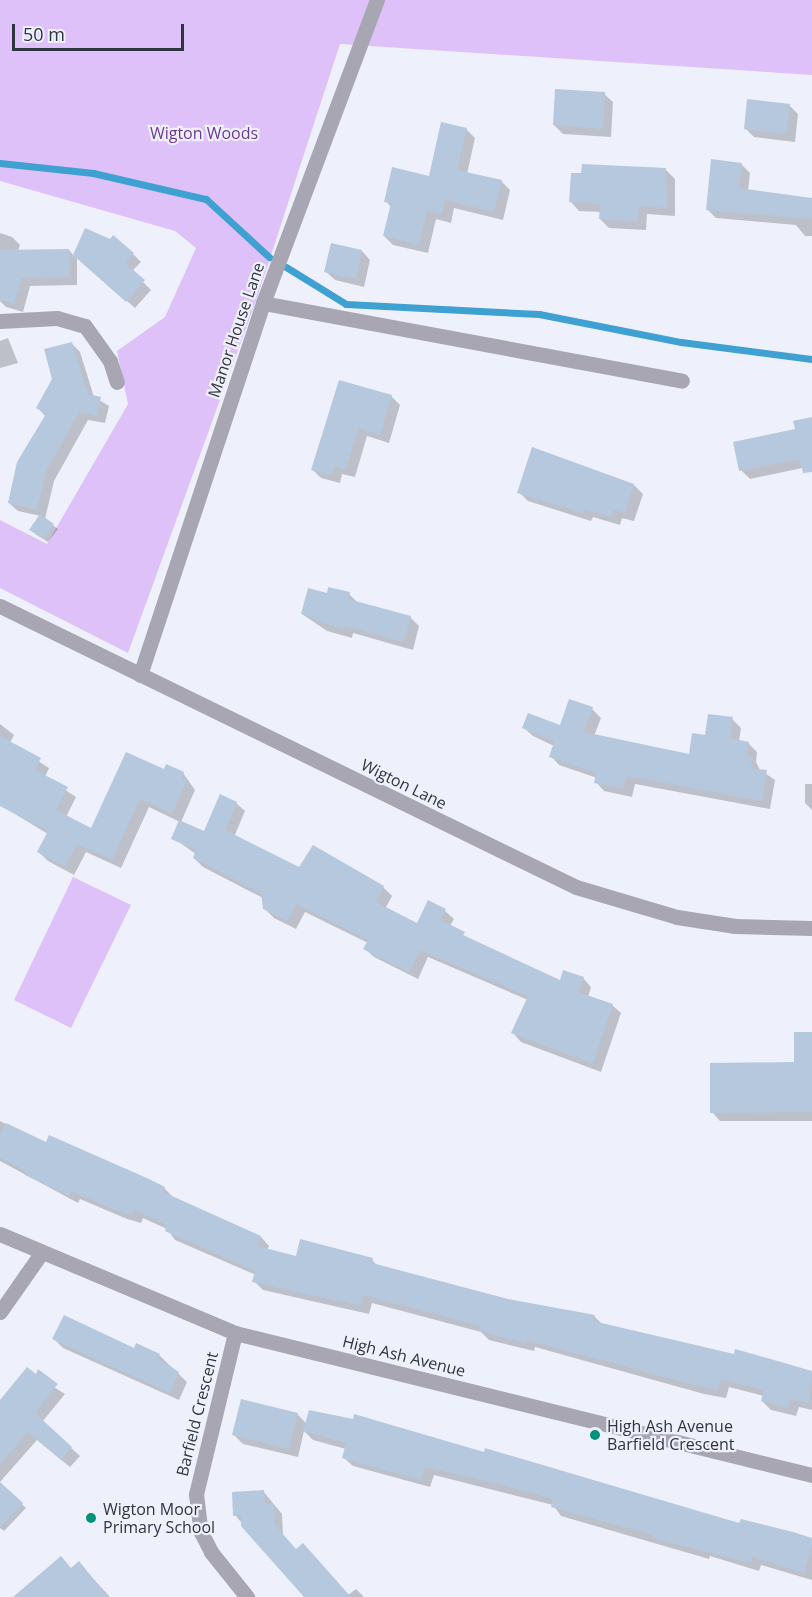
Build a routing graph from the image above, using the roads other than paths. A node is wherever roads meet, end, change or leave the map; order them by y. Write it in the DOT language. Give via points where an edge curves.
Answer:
graph roads {
  1 [pos="377,0"];
  2 [pos="262,303"];
  3 [pos="0,321"];
  4 [pos="682,381"];
  5 [pos="117,382"];
  6 [pos="0,606"];
  7 [pos="140,675"];
  8 [pos="812,928"];
  9 [pos="0,1234"];
  10 [pos="42,1252"];
  11 [pos="0,1312"];
  12 [pos="235,1333"];
  13 [pos="812,1475"];
  14 [pos="247,1597"];
  1 -- 2 [label="street, Manor House Lane"];
  2 -- 4 [label="street"];
  2 -- 7 [label="street, Manor House Lane"];
  3 -- 5 [label="street" via="57,318 85,326 110,361"];
  6 -- 7 [label="street, Wigton Lane"];
  7 -- 8 [label="street, Wigton Lane" via="576,887 677,917 735,926"];
  9 -- 10 [label="street, High Ash Avenue"];
  10 -- 11 [label="street"];
  10 -- 12 [label="street, High Ash Avenue"];
  12 -- 13 [label="street, High Ash Avenue"];
  12 -- 14 [label="street, Barfield Crescent" via="195,1494 201,1532 211,1552"];
}
